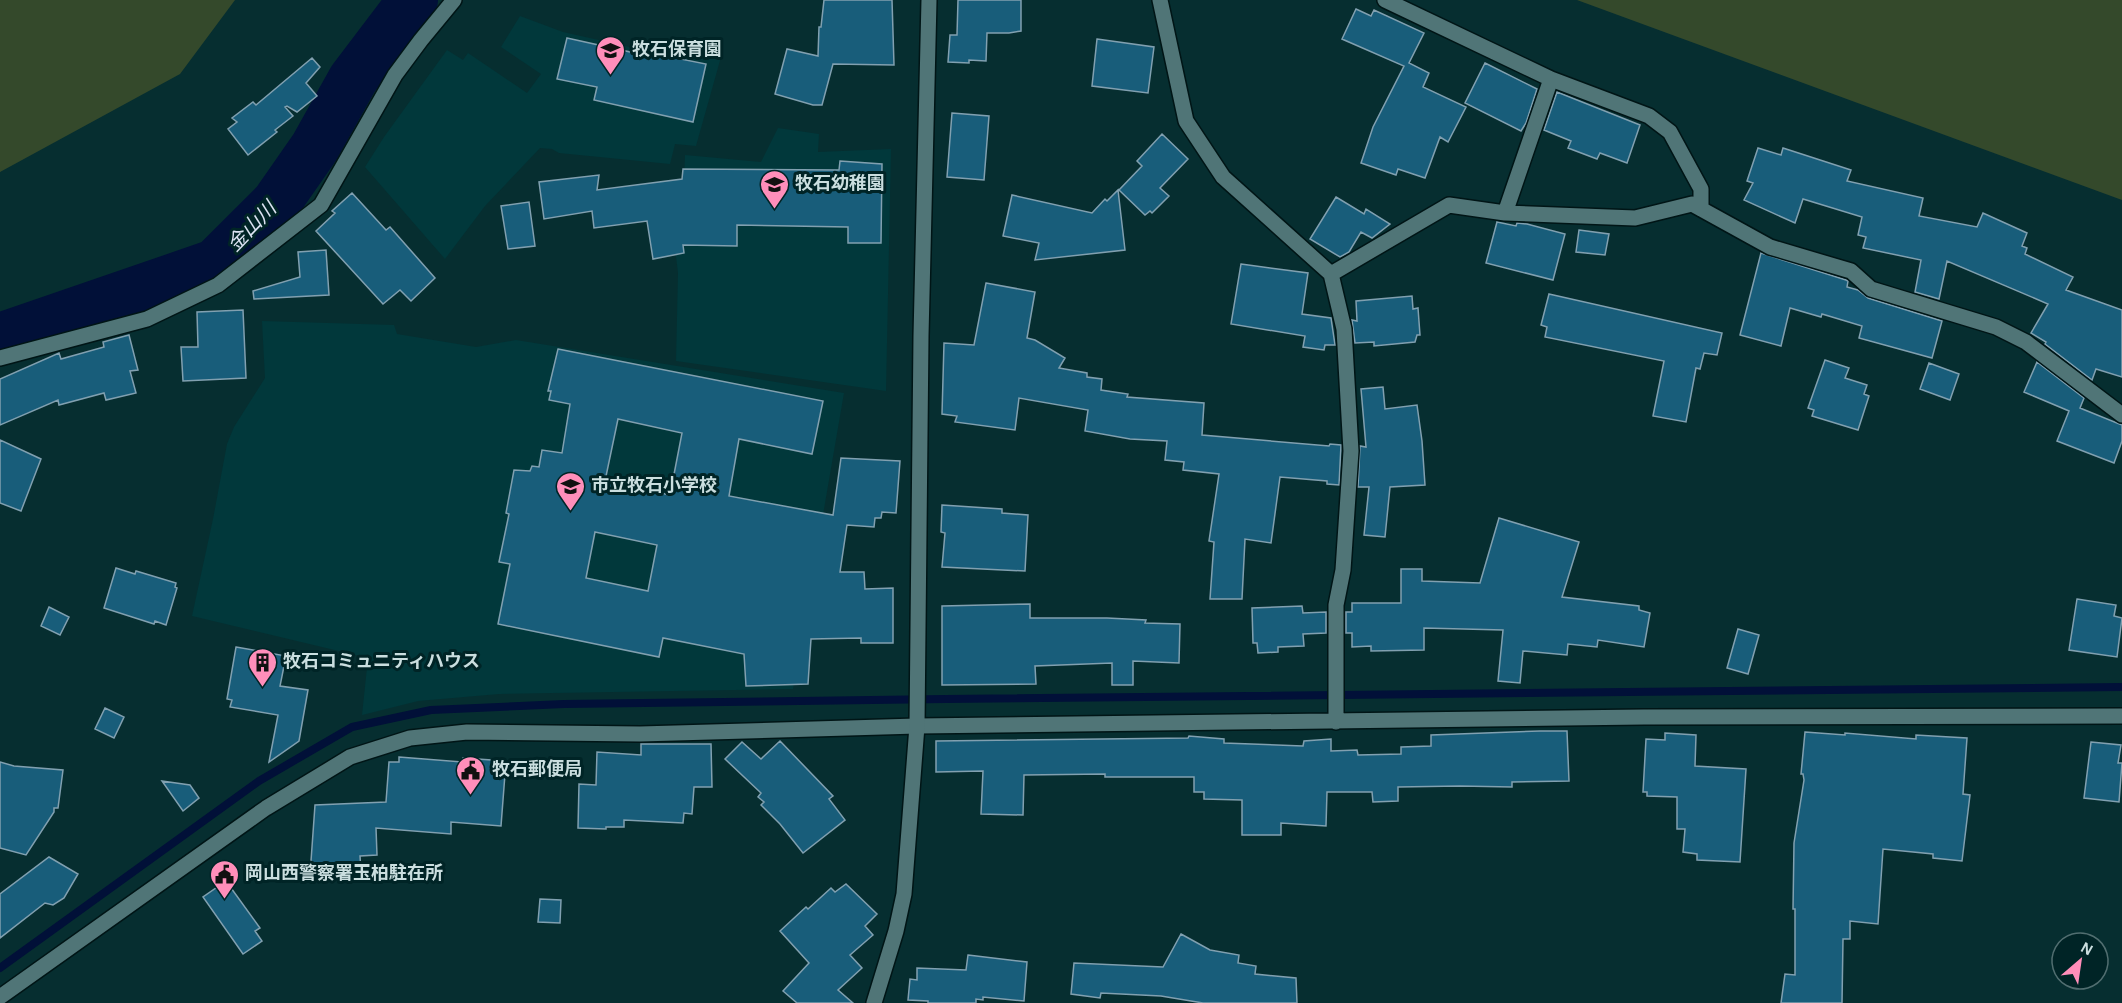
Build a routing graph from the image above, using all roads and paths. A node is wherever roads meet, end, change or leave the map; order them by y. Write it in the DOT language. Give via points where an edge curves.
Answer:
graph roads {
  1 [pos="454,0"];
  2 [pos="929,0"];
  3 [pos="1160,0"];
  4 [pos="1385,0"];
  5 [pos="1551,79"];
  6 [pos="1701,209"];
  7 [pos="1505,213"];
  8 [pos="1331,274"];
  9 [pos="0,358"];
  10 [pos="2122,415"];
  11 [pos="2122,716"];
  12 [pos="1336,722"];
  13 [pos="917,726"];
  14 [pos="0,997"];
  15 [pos="874,1003"];
  1 -- 9 [label="street" via="395,75 321,205 218,285 168,309"];
  2 -- 13 [label="street"];
  3 -- 8 [label="street" via="1186,121 1223,177"];
  4 -- 5 [label="street"];
  5 -- 6 [label="street" via="1649,116 1670,132 1701,189"];
  5 -- 7 [label="street"];
  6 -- 7 [label="street" via="1692,204 1635,218"];
  6 -- 10 [label="street" via="1770,247 1851,271 1871,289 1996,327 2026,342"];
  7 -- 8 [label="street" via="1449,205"];
  8 -- 12 [label="street" via="1344,329 1351,451 1343,570 1336,605"];
  11 -- 12 [label="street"];
  12 -- 13 [label="street"];
  13 -- 14 [label="street" via="640,734 467,732 410,738 350,757 266,808"];
  13 -- 15 [label="street" via="904,894"];
}
